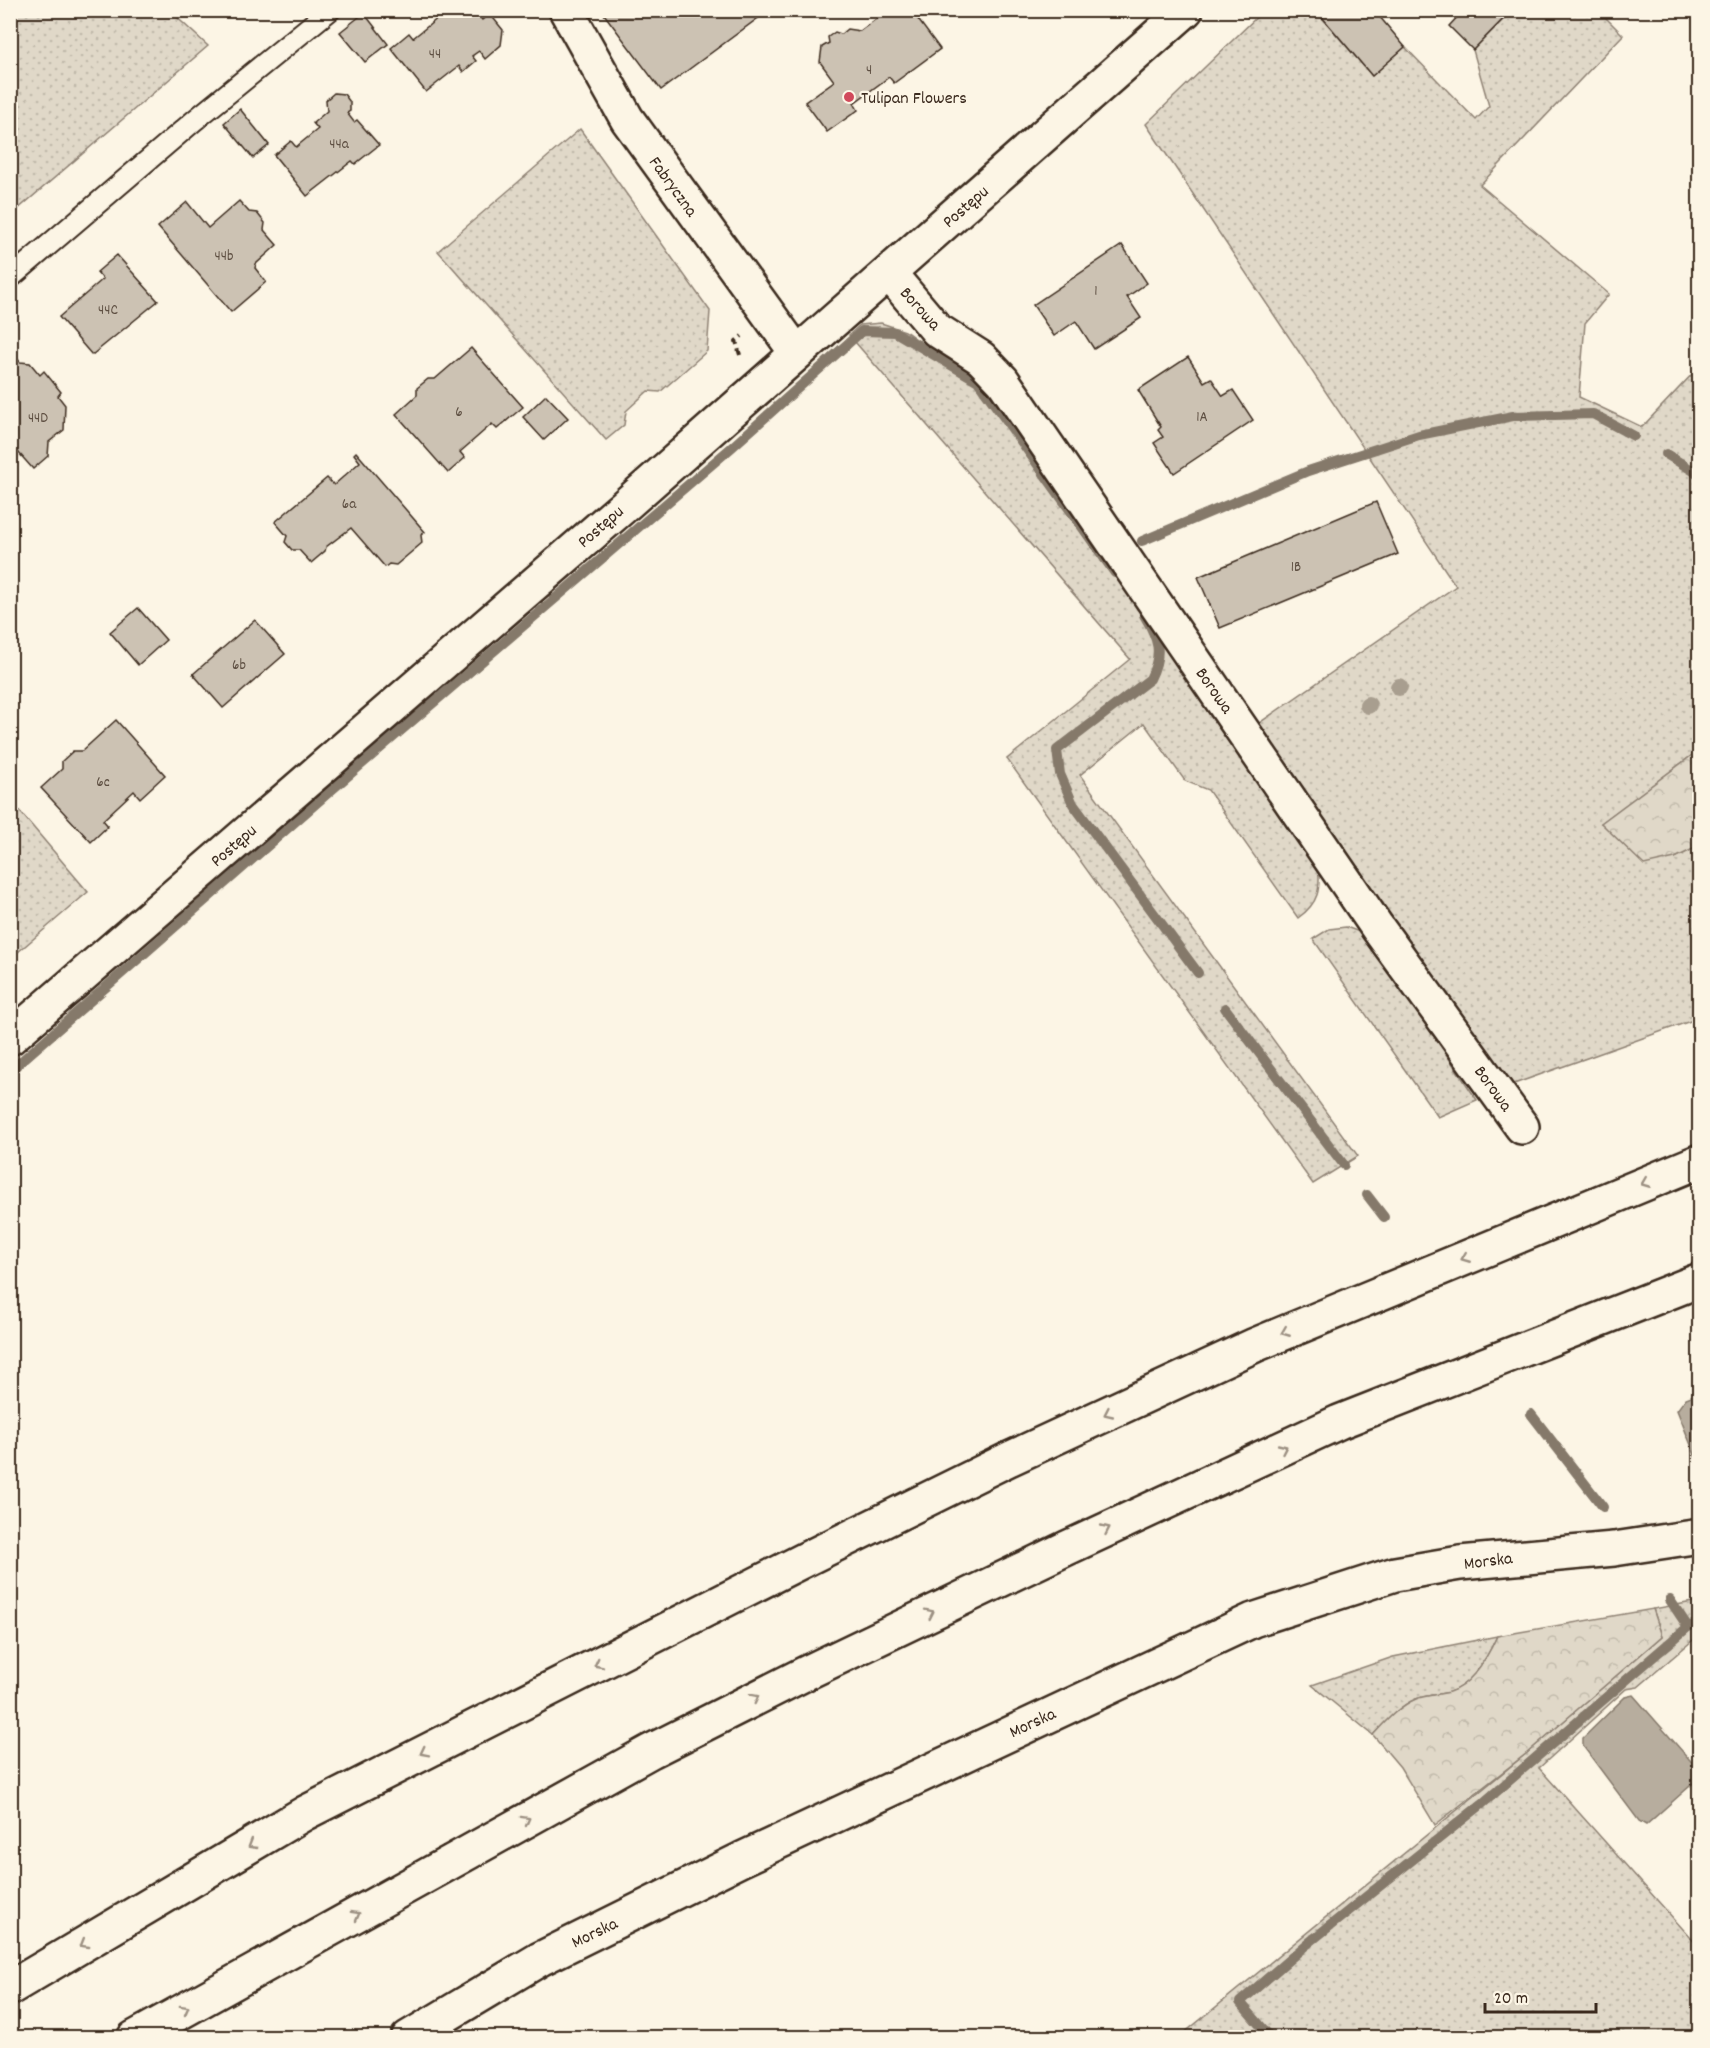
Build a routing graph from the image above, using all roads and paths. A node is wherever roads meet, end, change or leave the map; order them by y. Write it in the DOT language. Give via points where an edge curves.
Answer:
graph roads {
  1 [pos="330,10"];
  2 [pos="566,10"];
  3 [pos="1186,10"];
  4 [pos="889,273"];
  5 [pos="10,278"];
  6 [pos="796,352"];
  7 [pos="10,1038"];
  8 [pos="1522,1127"];
  9 [pos="1700,1161"];
  10 [pos="1700,1280"];
  11 [pos="1700,1536"];
  12 [pos="10,1988"];
  13 [pos="134,2037"];
  14 [pos="408,2037"];
  1 -- 5 [label="lane"];
  2 -- 6 [label="main road, Fabryczna" via="627,119"];
  3 -- 4 [label="main road, Postępu"];
  4 -- 6 [label="main road, Postępu"];
  4 -- 8 [label="main road, Borowa" via="937,330 981,358 1003,381 1377,927"];
  6 -- 7 [label="main road, Postępu" via="622,508"];
  9 -- 12 [label="main road, one-way" via="1255,1345 1020,1454 305,1813"];
  13 -- 10 [label="main road, one-way" via="651,1751 806,1673 1339,1422"];
  11 -- 14 [label="main road, Morska" via="1395,1574 1253,1620 540,1959"];
}
